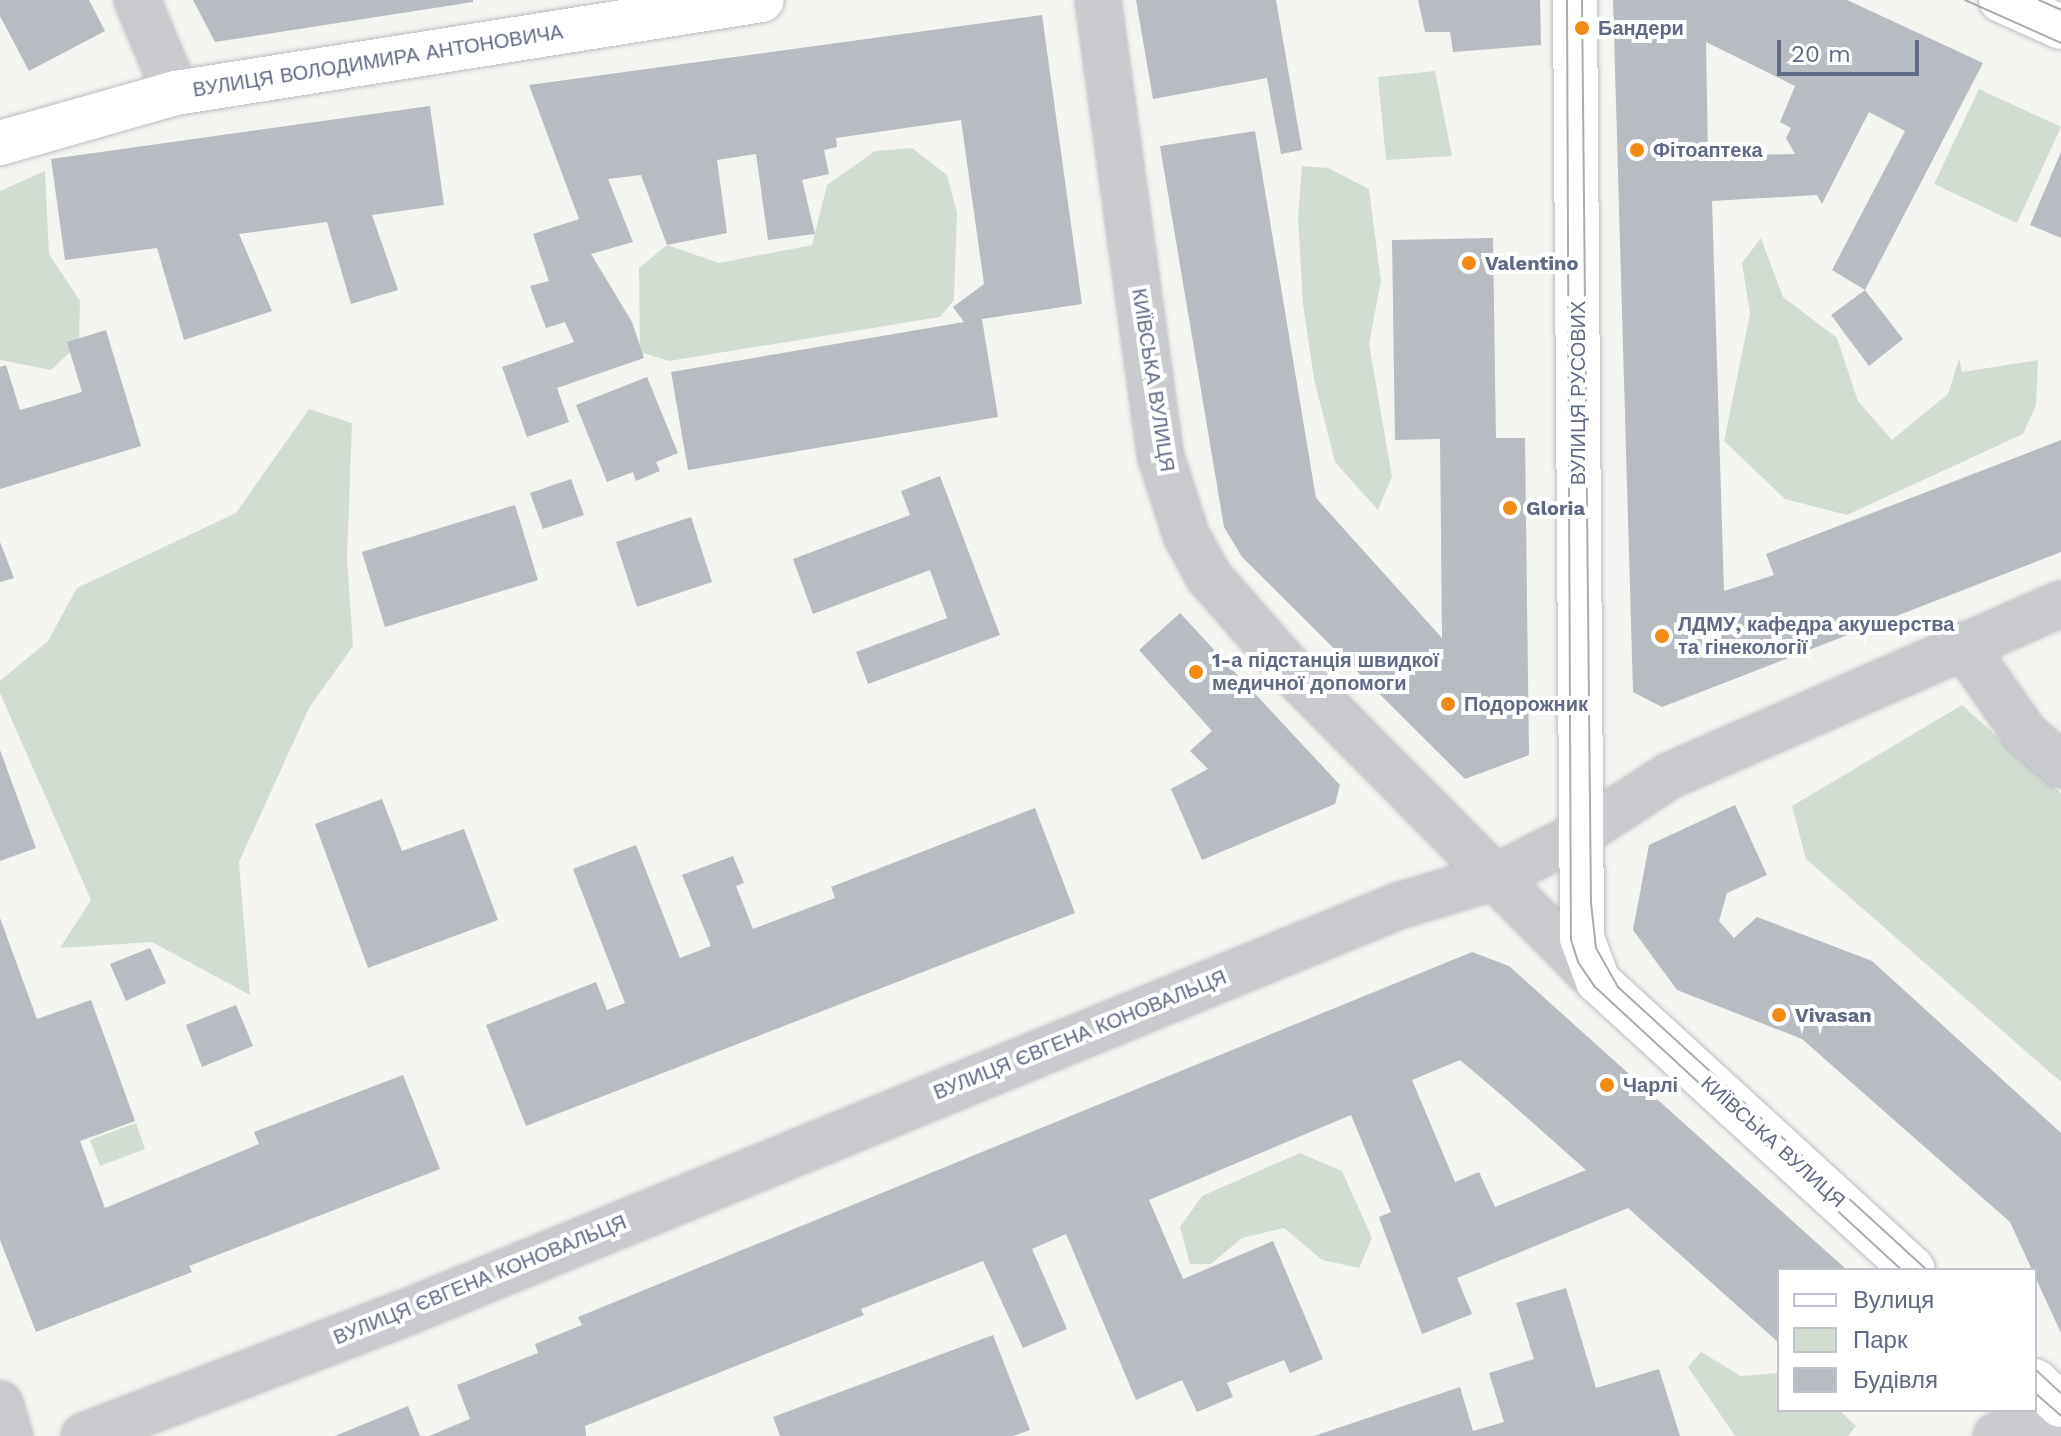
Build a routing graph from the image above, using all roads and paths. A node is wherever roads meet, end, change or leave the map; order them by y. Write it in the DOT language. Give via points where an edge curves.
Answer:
graph roads {
  1 [pos="137,0"];
  2 [pos="762,0"];
  3 [pos="1098,0"];
  4 [pos="1575,0"];
  5 [pos="2001,0"];
  6 [pos="2061,27"];
  7 [pos="176,93"];
  8 [pos="0,143"];
  9 [pos="2061,604"];
  10 [pos="1963,645"];
  11 [pos="2061,765"];
  12 [pos="1580,834"];
  13 [pos="1498,876"];
  14 [pos="1598,981"];
  15 [pos="1911,1268"];
  16 [pos="2037,1383"];
  17 [pos="0,1404"];
  18 [pos="2061,1405"];
  19 [pos="2061,1415"];
  20 [pos="10,1436"];
  21 [pos="84,1436"];
  22 [pos="1996,1436"];
  1 -- 7 [label="street"];
  2 -- 7 [label="main road, ВУЛИЦЯ ВОЛОДИМИРА АНТОНОВИЧА"];
  3 -- 13 [label="street, КИЇВСЬКА ВУЛИЦЯ" via="1161,457 1186,535 1209,577 1296,676"];
  4 -- 12 [label="main road, ВУЛИЦЯ РУСОВИХ"];
  5 -- 6 [label="main road"];
  7 -- 8 [label="main road, ВУЛИЦЯ ВОЛОДИМИРА АНТОНОВИЧА"];
  9 -- 10 [label="street, ВУЛИЦЯ ЄВГЕНА КОНОВАЛЬЦЯ"];
  10 -- 11 [label="street" via="2025,734"];
  10 -- 12 [label="street, ВУЛИЦЯ ЄВГЕНА КОНОВАЛЬЦЯ" via="1669,776"];
  12 -- 13 [label="street, ВУЛИЦЯ ЄВГЕНА КОНОВАЛЬЦЯ"];
  12 -- 14 [label="main road, КИЇВСЬКА ВУЛИЦЯ" via="1582,938"];
  13 -- 14 [label="street, КИЇВСЬКА ВУЛИЦЯ"];
  13 -- 21 [label="street, ВУЛИЦЯ ЄВГЕНА КОНОВАЛЬЦЯ" via="1398,906 400,1315"];
  14 -- 15 [label="main road, КИЇВСЬКА ВУЛИЦЯ"];
  16 -- 18 [label="main road"];
  17 -- 20 [label="street"];
  19 -- 22 [label="street"];
}
